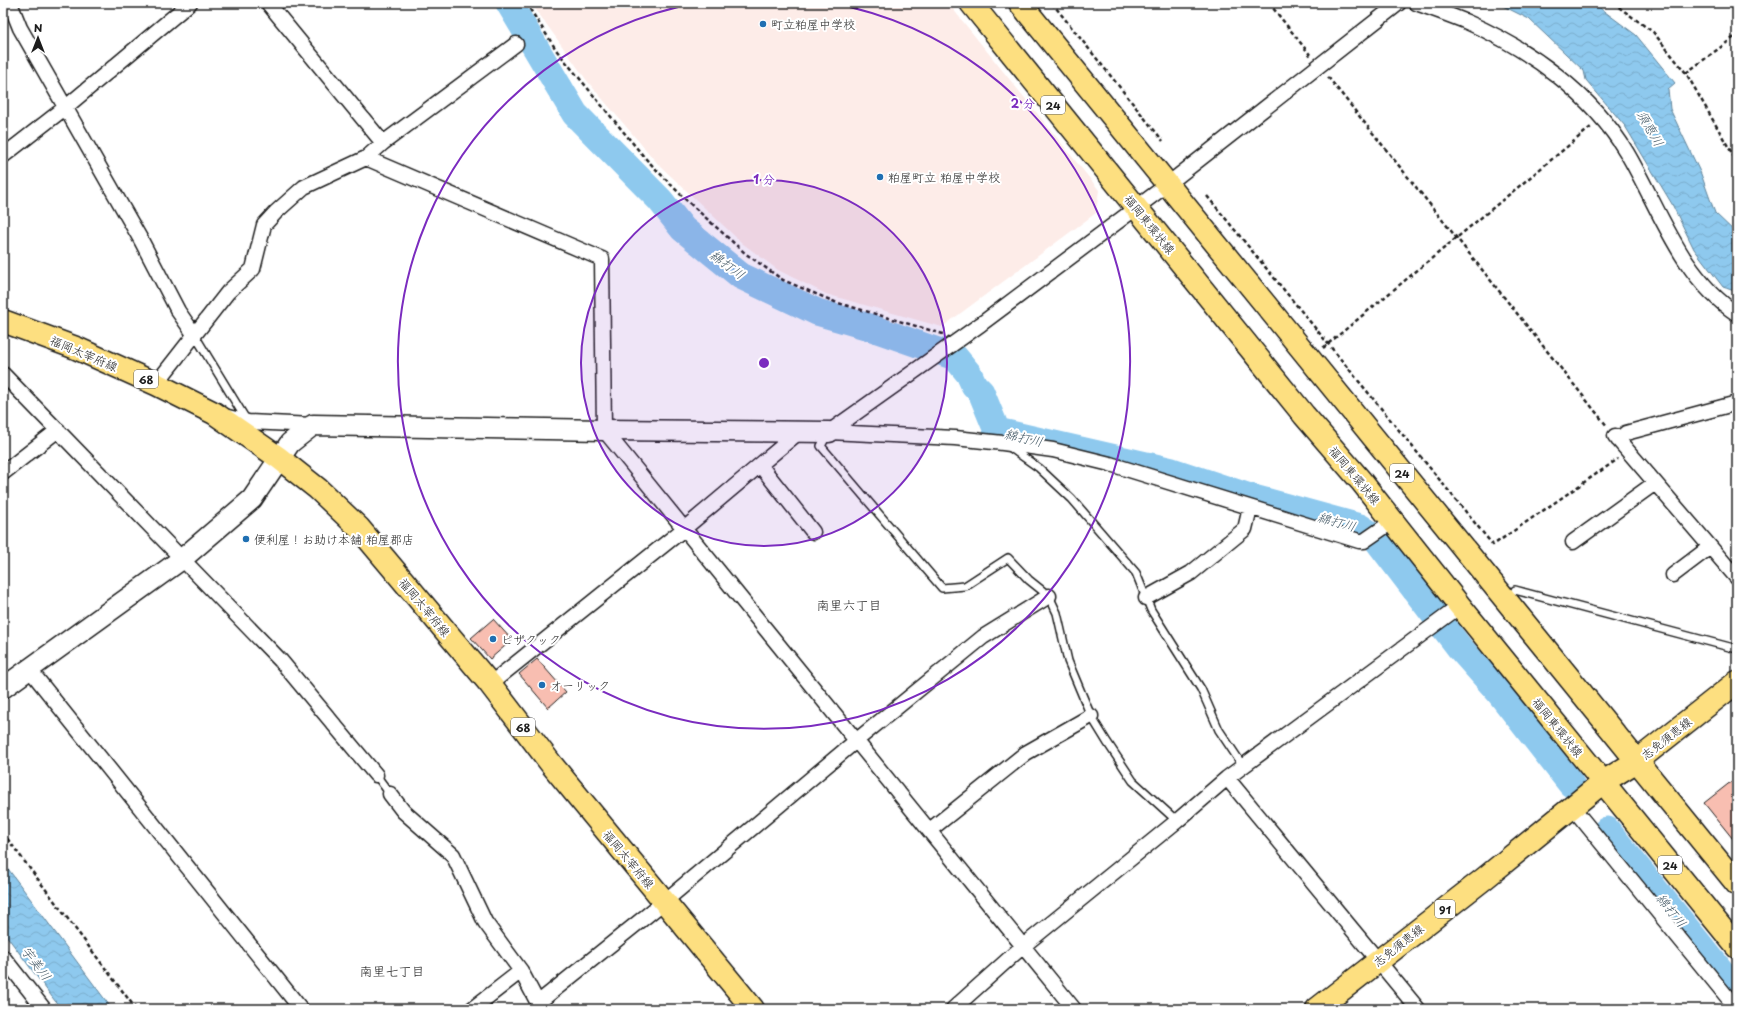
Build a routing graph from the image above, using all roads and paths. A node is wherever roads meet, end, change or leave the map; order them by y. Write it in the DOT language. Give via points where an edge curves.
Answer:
graph roads {
  1 [pos="10,3"];
  2 [pos="190,3"];
  3 [pos="268,3"];
  4 [pos="526,3"];
  5 [pos="971,3"];
  6 [pos="1020,3"];
  7 [pos="1052,3"];
  8 [pos="1269,3"];
  9 [pos="1399,3"];
  10 [pos="1416,3"];
  11 [pos="1613,3"];
  12 [pos="1737,35"];
  13 [pos="516,44"];
  14 [pos="1318,64"];
  15 [pos="1686,73"];
  16 [pos="66,108"];
  17 [pos="1602,118"];
  18 [pos="1163,141"];
  19 [pos="383,143"];
  20 [pos="3,156"];
  21 [pos="366,158"];
  22 [pos="1737,162"];
  23 [pos="1168,184"];
  24 [pos="1207,196"];
  25 [pos="1136,206"];
  26 [pos="1456,238"];
  27 [pos="1737,314"];
  28 [pos="3,321"];
  29 [pos="194,334"];
  30 [pos="1328,344"];
  31 [pos="951,345"];
  32 [pos="3,374"];
  33 [pos="156,384"];
  34 [pos="1737,403"];
  35 [pos="214,413"];
  36 [pos="248,422"];
  37 [pos="312,425"];
  38 [pos="58,430"];
  39 [pos="604,430"];
  40 [pos="799,432"];
  41 [pos="828,432"];
  42 [pos="1617,438"];
  43 [pos="1003,443"];
  44 [pos="1628,452"];
  45 [pos="279,458"];
  46 [pos="760,465"];
  47 [pos="3,474"];
  48 [pos="1656,483"];
  49 [pos="1250,508"];
  50 [pos="1386,526"];
  51 [pos="685,528"];
  52 [pos="813,532"];
  53 [pos="1573,542"];
  54 [pos="1710,547"];
  55 [pos="182,559"];
  56 [pos="1673,575"];
  57 [pos="1737,578"];
  58 [pos="1515,590"];
  59 [pos="1049,596"];
  60 [pos="1146,598"];
  61 [pos="1454,611"];
  62 [pos="1737,649"];
  63 [pos="30,670"];
  64 [pos="1737,682"];
  65 [pos="490,684"];
  66 [pos="3,688"];
  67 [pos="1091,716"];
  68 [pos="856,740"];
  69 [pos="1637,761"];
  70 [pos="1243,766"];
  71 [pos="376,775"];
  72 [pos="1227,778"];
  73 [pos="1598,786"];
  74 [pos="390,794"];
  75 [pos="1573,808"];
  76 [pos="1177,822"];
  77 [pos="930,830"];
  78 [pos="3,833"];
  79 [pos="1737,884"];
  80 [pos="665,901"];
  81 [pos="1022,947"];
  82 [pos="1737,947"];
  83 [pos="3,957"];
  84 [pos="1378,960"];
  85 [pos="521,971"];
  86 [pos="540,1006"];
  87 [pos="44,1009"];
  88 [pos="136,1009"];
  89 [pos="302,1009"];
  90 [pos="472,1009"];
  91 [pos="753,1009"];
  92 [pos="953,1009"];
  93 [pos="1074,1009"];
  94 [pos="1317,1009"];
  95 [pos="1418,1009"];
  96 [pos="1737,1009"];
  1 -- 16 [label="street" via="20,28"];
  2 -- 16 [label="street"];
  3 -- 19 [label="street"];
  4 -- 31 [label="path" via="558,51 645,158 685,199 746,254 783,280 835,302 946,335"];
  5 -- 25 [label="main road, 福岡東環状線 / 24"];
  6 -- 23 [label="main road, 24"];
  7 -- 18 [label="path"];
  8 -- 14 [label="path"];
  9 -- 14 [label="street"];
  10 -- 17 [label="street" via="1466,22 1512,45 1583,98"];
  11 -- 15 [label="path" via="1653,32"];
  12 -- 15 [label="path"];
  13 -- 19 [label="street"];
  14 -- 23 [label="street"];
  14 -- 26 [label="path"];
  15 -- 22 [label="path"];
  16 -- 20 [label="street"];
  16 -- 29 [label="street" via="178,311"];
  17 -- 26 [label="path"];
  17 -- 27 [label="street" via="1627,152 1672,241 1702,284"];
  19 -- 21 [label="street"];
  21 -- 29 [label="street" via="304,187 276,212 264,225 253,269 228,292"];
  21 -- 39 [label="street" via="602,258"];
  23 -- 25 [label="street"];
  23 -- 69 [label="main road, 24"];
  24 -- 30 [label="path"];
  25 -- 31 [label="street"];
  25 -- 50 [label="main road, 福岡東環状線 / 24" via="1304,415 1361,481"];
  26 -- 30 [label="path"];
  26 -- 42 [label="path"];
  28 -- 33 [label="main road, 福岡太宰府線 / 68" via="76,348"];
  29 -- 33 [label="street"];
  29 -- 36 [label="lane"];
  30 -- 44 [label="path" via="1493,545"];
  31 -- 41 [label="street"];
  32 -- 38 [label="street"];
  33 -- 35 [label="main road, 福岡太宰府線 / 68"];
  34 -- 42 [label="street" via="1626,433"];
  35 -- 36 [label="street"];
  35 -- 45 [label="main road, 福岡太宰府線 / 68"];
  36 -- 37 [label="street"];
  37 -- 39 [label="street"];
  37 -- 45 [label="street" via="290,443"];
  38 -- 47 [label="street"];
  38 -- 55 [label="street"];
  39 -- 40 [label="street"];
  39 -- 51 [label="street"];
  40 -- 41 [label="street"];
  40 -- 46 [label="street"];
  41 -- 43 [label="street"];
  41 -- 59 [label="lane" via="821,446 942,588 965,586 1008,558"];
  42 -- 44 [label="street"];
  43 -- 49 [label="street" via="1053,450 1110,464"];
  43 -- 60 [label="lane" via="1039,468 1072,499 1136,573"];
  44 -- 48 [label="street"];
  45 -- 55 [label="street" via="252,499"];
  45 -- 65 [label="main road, 福岡太宰府線 / 68" via="318,489 359,528"];
  46 -- 51 [label="street"];
  46 -- 52 [label="street"];
  48 -- 53 [label="street"];
  48 -- 54 [label="street"];
  49 -- 50 [label="street" via="1364,541"];
  49 -- 60 [label="street" via="1245,529 1191,573"];
  50 -- 61 [label="main road, 福岡東環状線 / 24"];
  51 -- 65 [label="street"];
  51 -- 68 [label="street"];
  54 -- 56 [label="street"];
  54 -- 57 [label="street"];
  55 -- 63 [label="street"];
  55 -- 71 [label="street" via="281,660"];
  58 -- 62 [label="lane"];
  59 -- 67 [label="lane" via="1057,613 1068,661"];
  59 -- 68 [label="street" via="983,637"];
  60 -- 70 [label="lane" via="1201,689 1219,730"];
  61 -- 70 [label="street"];
  61 -- 73 [label="main road, 福岡東環状線 / 24"];
  63 -- 66 [label="street"];
  63 -- 89 [label="street"];
  64 -- 69 [label="main road, 志免須恵線 / 91"];
  65 -- 80 [label="main road, 福岡太宰府線 / 68" via="552,765"];
  67 -- 76 [label="lane" via="1133,781"];
  67 -- 77 [label="street" via="1026,752"];
  68 -- 77 [label="street"];
  68 -- 80 [label="street"];
  69 -- 73 [label="main road, 志免須恵線 / 91"];
  69 -- 79 [label="main road, 24"];
  70 -- 72 [label="street"];
  71 -- 74 [label="lane"];
  72 -- 76 [label="street"];
  72 -- 84 [label="street"];
  73 -- 75 [label="main road, 91"];
  73 -- 82 [label="main road, 福岡東環状線 / 24"];
  74 -- 85 [label="street" via="403,811 452,855 485,922"];
  75 -- 84 [label="main road, 志免須恵線 / 91"];
  75 -- 96 [label="street"];
  76 -- 81 [label="street"];
  77 -- 81 [label="street"];
  78 -- 88 [label="path"];
  80 -- 86 [label="street"];
  80 -- 91 [label="main road, 福岡太宰府線 / 68"];
  81 -- 92 [label="street"];
  81 -- 93 [label="street"];
  83 -- 87 [label="street"];
  84 -- 94 [label="main road, 志免須恵線 / 91"];
  84 -- 95 [label="street"];
  85 -- 86 [label="street"];
  85 -- 90 [label="street"];
}
